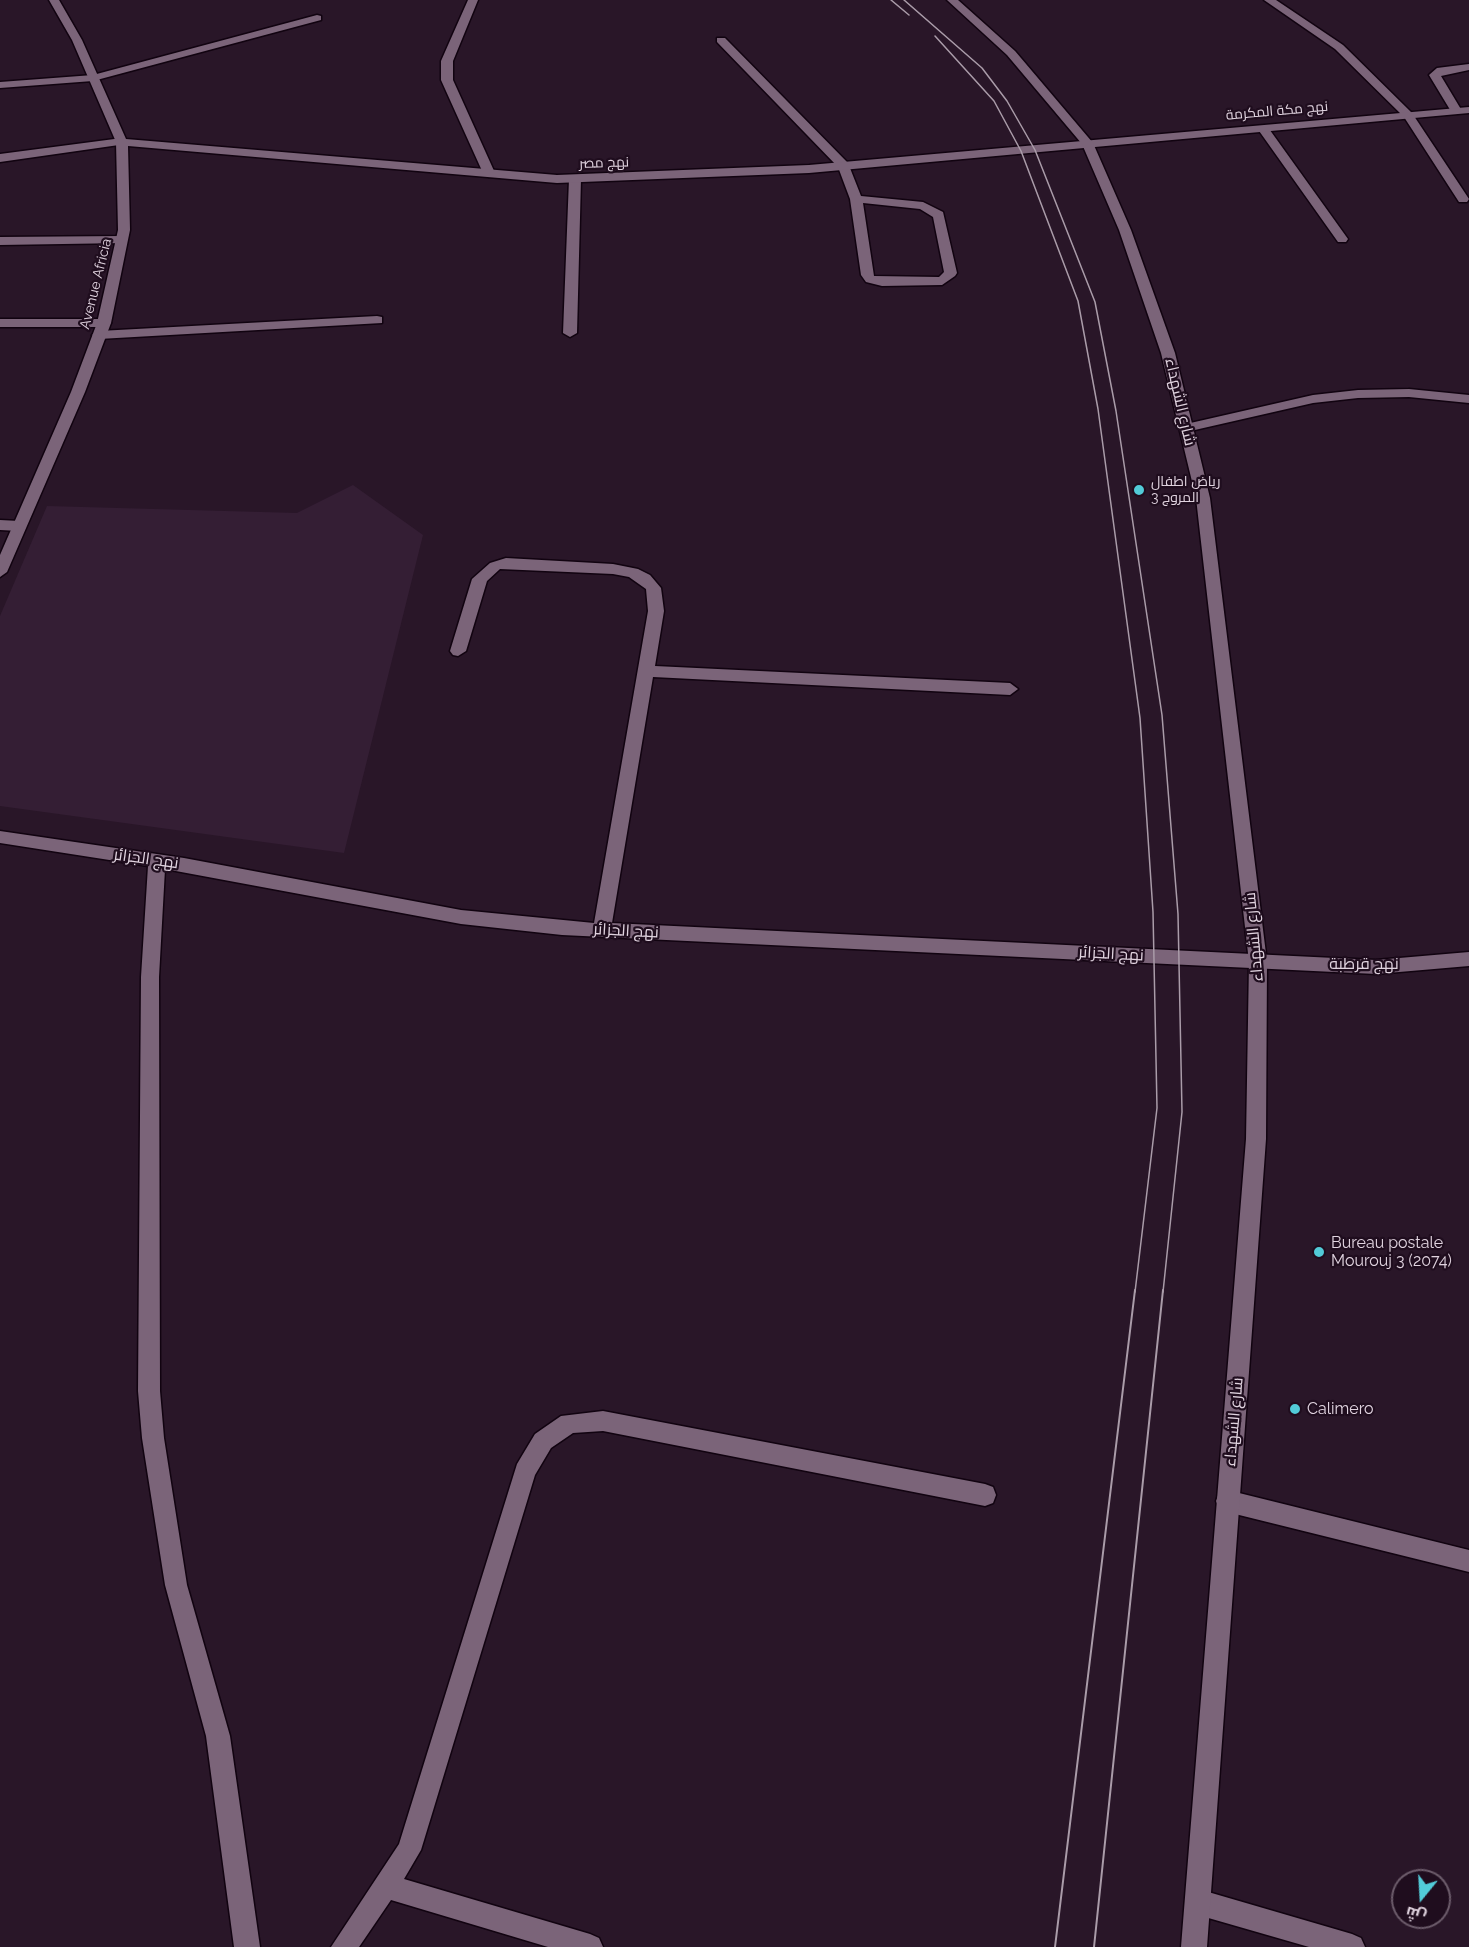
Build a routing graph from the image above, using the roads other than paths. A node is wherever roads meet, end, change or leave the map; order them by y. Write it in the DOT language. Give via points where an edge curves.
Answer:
graph roads {
  1 [pos="54,0"];
  2 [pos="473,0"];
  3 [pos="952,0"];
  4 [pos="1269,0"];
  5 [pos="317,18"];
  6 [pos="721,40"];
  7 [pos="1469,67"];
  8 [pos="93,78"];
  9 [pos="0,85"];
  10 [pos="1469,110"];
  11 [pos="1456,111"];
  12 [pos="1408,115"];
  13 [pos="1263,128"];
  14 [pos="122,142"];
  15 [pos="1087,143"];
  16 [pos="0,158"];
  17 [pos="844,166"];
  18 [pos="489,173"];
  19 [pos="575,179"];
  20 [pos="856,199"];
  21 [pos="1463,199"];
  22 [pos="1342,239"];
  23 [pos="122,240"];
  24 [pos="0,241"];
  25 [pos="377,320"];
  26 [pos="0,322"];
  27 [pos="101,329"];
  28 [pos="570,333"];
  29 [pos="1469,399"];
  30 [pos="1186,428"];
  31 [pos="0,525"];
  32 [pos="20,526"];
  33 [pos="0,572"];
  34 [pos="458,651"];
  35 [pos="646,671"];
  36 [pos="1010,689"];
  37 [pos="0,837"];
  38 [pos="157,861"];
  39 [pos="602,930"];
  40 [pos="1469,959"];
  41 [pos="1258,962"];
  42 [pos="985,1495"];
  43 [pos="1227,1501"];
  44 [pos="1469,1561"];
  45 [pos="387,1886"];
  46 [pos="1198,1902"];
  47 [pos="247,1947"];
  48 [pos="344,1947"];
  49 [pos="590,1947"];
  50 [pos="1194,1947"];
  51 [pos="1352,1947"];
  1 -- 8 [label="street, Avenue Africia"];
  2 -- 18 [label="street" via="447,61 447,80"];
  3 -- 15 [label="street, شارع الشهداء" via="1011,53"];
  4 -- 12 [label="street" via="1339,47"];
  5 -- 8 [label="street"];
  6 -- 17 [label="street"];
  7 -- 11 [label="street" via="1441,70 1436,75"];
  8 -- 9 [label="street"];
  8 -- 14 [label="street, Avenue Africia"];
  10 -- 11 [label="street, نهج مكة المكرمة"];
  11 -- 12 [label="street, نهج مكة المكرمة"];
  12 -- 13 [label="street, نهج مكة المكرمة"];
  12 -- 21 [label="street"];
  13 -- 15 [label="street, نهج مكة المكرمة"];
  13 -- 22 [label="street"];
  14 -- 16 [label="street, نهج مصر"];
  14 -- 18 [label="street, نهج مصر"];
  14 -- 23 [label="street, Avenue Africia"];
  15 -- 17 [label="street, نهج مصر"];
  15 -- 30 [label="street, شارع الشهداء" via="1125,230 1164,342"];
  17 -- 19 [label="street, نهج مصر"];
  17 -- 20 [label="street"];
  18 -- 19 [label="street, نهج مصر"];
  19 -- 28 [label="street"];
  20 -- 20 [label="street" via="922,206 939,215 951,273 942,281 870,279"];
  23 -- 24 [label="street"];
  23 -- 27 [label="street, Avenue Africia"];
  25 -- 27 [label="street"];
  26 -- 27 [label="street"];
  27 -- 32 [label="street, Avenue Africia"];
  29 -- 30 [label="street" via="1409,393 1346,396 1278,406"];
  30 -- 41 [label="street, شارع الشهداء" via="1203,498"];
  31 -- 32 [label="street"];
  32 -- 33 [label="street, Avenue Africia"];
  34 -- 35 [label="street" via="480,579 495,566 613,569 645,579 656,597"];
  35 -- 36 [label="street"];
  35 -- 39 [label="street"];
  37 -- 38 [label="street, نهج الجزائر"];
  38 -- 39 [label="street, نهج الجزائر" via="460,917"];
  38 -- 47 [label="street" via="150,977 153,1438 176,1585 218,1736"];
  39 -- 41 [label="street, نهج الجزائر"];
  40 -- 41 [label="street, نهج قرطبة" via="1376,966"];
  41 -- 43 [label="street, شارع الشهداء" via="1256,1139"];
  42 -- 45 [label="street" via="603,1421 569,1423 543,1441 525,1470 409,1850"];
  43 -- 44 [label="street"];
  43 -- 46 [label="street, شارع الشهداء"];
  45 -- 48 [label="street"];
  45 -- 49 [label="street"];
  46 -- 50 [label="street, شارع الشهداء"];
  46 -- 51 [label="street"];
}
